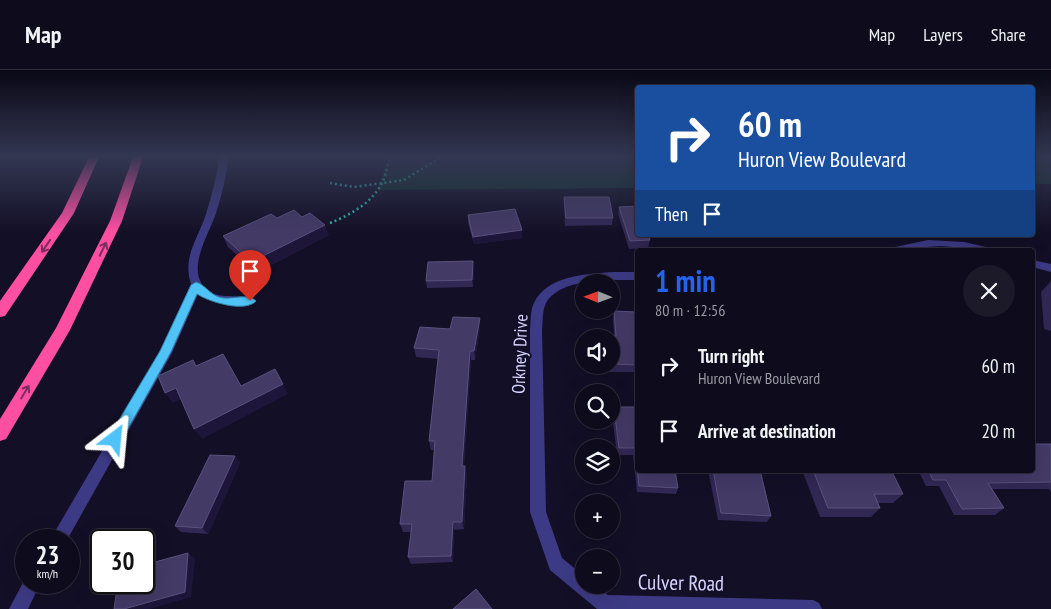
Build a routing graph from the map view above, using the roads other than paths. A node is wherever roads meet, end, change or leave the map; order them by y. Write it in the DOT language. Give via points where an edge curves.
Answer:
graph roads {
  1 [pos="82,182"];
  2 [pos="129,182"];
  3 [pos="219,182"];
  4 [pos="898,248"];
  5 [pos="971,248"];
  6 [pos="1035,264"];
  7 [pos="1051,268"];
  8 [pos="635,276"];
  9 [pos="196,285"];
  10 [pos="250,301"];
  11 [pos="0,312"];
  12 [pos="0,434"];
  13 [pos="538,512"];
  14 [pos="64,529"];
  15 [pos="27,594"];
  16 [pos="18,609"];
  17 [pos="806,609"];
  18 [pos="813,609"];
  1 -- 11 [label="highway, one-way" via="68,213"];
  12 -- 2 [label="highway, one-way" via="63,330 116,222"];
  3 -- 9 [label="street" via="212,213 193,260"];
  4 -- 5 [label="street" via="935,243"];
  6 -- 7 [label="street"];
  8 -- 13 [label="street, Orkney Drive" via="576,280 554,288 540,302 536,330"];
  9 -- 10 [label="street" via="200,291 222,302"];
  9 -- 14 [label="street" via="166,352"];
  13 -- 17 [label="street, Culver Road" via="556,564 605,604"];
  15 -- 16 [label="street"];
  17 -- 18 [label="street, Culver Road"];
}
